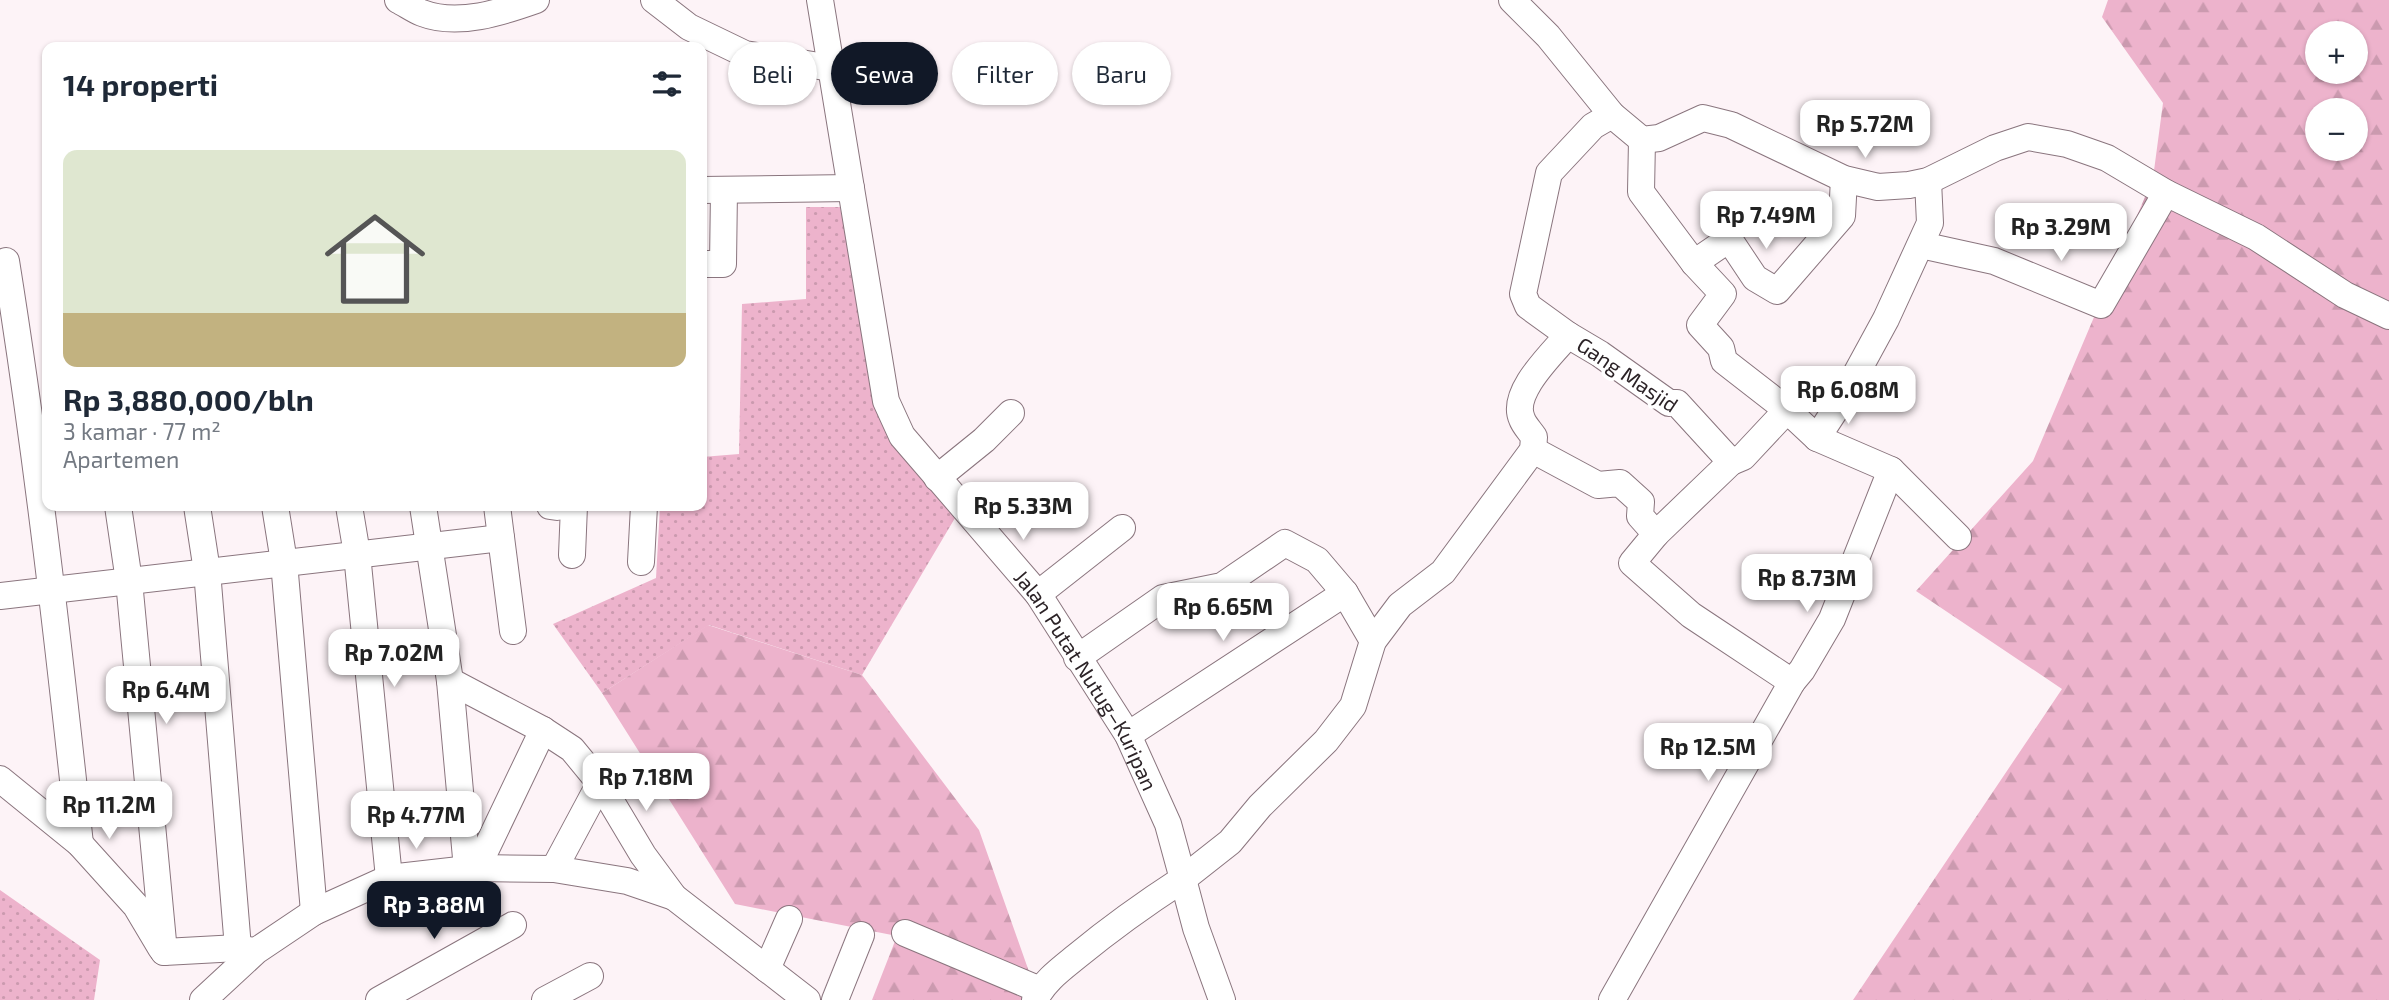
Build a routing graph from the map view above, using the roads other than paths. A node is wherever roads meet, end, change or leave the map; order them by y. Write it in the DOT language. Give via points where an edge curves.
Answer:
graph roads {
  1 [pos="398,0"];
  2 [pos="536,0"];
  3 [pos="654,0"];
  4 [pos="820,0"];
  5 [pos="1512,0"];
  6 [pos="831,68"];
  7 [pos="837,105"];
  8 [pos="1612,115"];
  9 [pos="1642,140"];
  10 [pos="1844,179"];
  11 [pos="1928,181"];
  12 [pos="851,188"];
  13 [pos="713,190"];
  14 [pos="2166,193"];
  15 [pos="1920,245"];
  16 [pos="6,261"];
  17 [pos="1694,263"];
  18 [pos="707,264"];
  19 [pos="2389,316"];
  20 [pos="1568,335"];
  21 [pos="35,368"];
  22 [pos="1787,410"];
  23 [pos="1011,413"];
  24 [pos="1817,438"];
  25 [pos="1533,450"];
  26 [pos="42,459"];
  27 [pos="1731,461"];
  28 [pos="1891,470"];
  29 [pos="937,478"];
  30 [pos="46,511"];
  31 [pos="119,511"];
  32 [pos="198,511"];
  33 [pos="276,511"];
  34 [pos="350,511"];
  35 [pos="424,511"];
  36 [pos="498,511"];
  37 [pos="561,511"];
  38 [pos="644,511"];
  39 [pos="1122,528"];
  40 [pos="1656,534"];
  41 [pos="1958,537"];
  42 [pos="501,538"];
  43 [pos="428,545"];
  44 [pos="357,554"];
  45 [pos="572,555"];
  46 [pos="284,562"];
  47 [pos="641,562"];
  48 [pos="207,572"];
  49 [pos="129,581"];
  50 [pos="52,590"];
  51 [pos="1345,593"];
  52 [pos="1038,594"];
  53 [pos="0,596"];
  54 [pos="513,631"];
  55 [pos="1373,641"];
  56 [pos="1077,658"];
  57 [pos="450,681"];
  58 [pos="1792,682"];
  59 [pos="543,730"];
  60 [pos="1128,735"];
  61 [pos="0,779"];
  62 [pos="600,783"];
  63 [pos="80,844"];
  64 [pos="472,869"];
  65 [pos="554,869"];
  66 [pos="388,878"];
  67 [pos="1184,879"];
  68 [pos="674,897"];
  69 [pos="314,912"];
  70 [pos="789,919"];
  71 [pos="513,925"];
  72 [pos="905,933"];
  73 [pos="860,935"];
  74 [pos="247,950"];
  75 [pos="164,952"];
  76 [pos="767,969"];
  77 [pos="590,976"];
  78 [pos="1038,995"];
  79 [pos="396,996"];
  80 [pos="202,1000"];
  81 [pos="545,1000"];
  82 [pos="807,1000"];
  83 [pos="835,1000"];
  84 [pos="1222,1000"];
  85 [pos="1612,1000"];
  1 -- 2 [label="street" via="442,18 468,18"];
  3 -- 6 [label="street" via="689,27 745,54"];
  4 -- 6 [label="street, Jalan Putat Nutug–Kuripan"];
  5 -- 8 [label="street" via="1548,36"];
  7 -- 12 [label="street, Jalan Putat Nutug–Kuripan"];
  8 -- 9 [label="street"];
  8 -- 20 [label="street, Gang Masjid" via="1593,126 1549,173 1523,294 1528,306"];
  9 -- 10 [label="street" via="1659,138 1703,118 1731,124"];
  9 -- 17 [label="street" via="1641,192"];
  10 -- 11 [label="street" via="1878,187"];
  10 -- 17 [label="street" via="1842,216 1777,290 1755,278 1729,239"];
  11 -- 14 [label="street" via="2028,137 2107,158"];
  11 -- 15 [label="street" via="1930,223"];
  12 -- 13 [label="street"];
  12 -- 29 [label="street, Jalan Putat Nutug–Kuripan" via="887,401 902,436"];
  13 -- 18 [label="street" via="723,264"];
  14 -- 15 [label="street" via="2101,305 1994,261"];
  14 -- 19 [label="street" via="2256,237 2345,296"];
  15 -- 24 [label="street" via="1886,319"];
  16 -- 21 [label="street"];
  17 -- 22 [label="street" via="1723,294 1700,325 1721,348 1724,360"];
  20 -- 25 [label="street" via="1527,385 1519,403 1521,418 1534,437"];
  20 -- 27 [label="street, Gang Masjid" via="1669,403 1677,403"];
  21 -- 26 [label="street"];
  22 -- 24 [label="street"];
  22 -- 27 [label="street" via="1743,457"];
  23 -- 29 [label="street"];
  24 -- 28 [label="street"];
  25 -- 40 [label="street" via="1598,485 1620,483 1641,502 1640,516"];
  25 -- 55 [label="street" via="1443,572 1400,605"];
  27 -- 40 [label="street"];
  28 -- 41 [label="street"];
  28 -- 58 [label="street" via="1832,619"];
  29 -- 52 [label="street, Jalan Putat Nutug–Kuripan"];
  30 -- 50 [label="street"];
  31 -- 49 [label="street"];
  32 -- 48 [label="street"];
  33 -- 46 [label="street"];
  34 -- 44 [label="street"];
  35 -- 43 [label="street"];
  36 -- 42 [label="street"];
  37 -- 45 [label="street"];
  38 -- 47 [label="street"];
  39 -- 52 [label="street"];
  40 -- 58 [label="street" via="1632,563 1691,615"];
  42 -- 43 [label="street"];
  42 -- 54 [label="street"];
  43 -- 44 [label="street"];
  43 -- 57 [label="street"];
  44 -- 46 [label="street"];
  44 -- 66 [label="street"];
  46 -- 48 [label="street"];
  46 -- 69 [label="street"];
  48 -- 49 [label="street"];
  48 -- 74 [label="street"];
  49 -- 50 [label="street"];
  49 -- 75 [label="street"];
  50 -- 53 [label="street"];
  50 -- 63 [label="street"];
  51 -- 55 [label="street"];
  51 -- 56 [label="street" via="1317,560 1285,543 1222,586 1163,598"];
  51 -- 60 [label="street"];
  52 -- 56 [label="street, Jalan Putat Nutug–Kuripan"];
  55 -- 67 [label="street" via="1353,705 1326,741 1259,806 1230,842"];
  56 -- 60 [label="street, Jalan Putat Nutug–Kuripan"];
  57 -- 59 [label="street"];
  57 -- 64 [label="street"];
  58 -- 85 [label="street"];
  59 -- 62 [label="street" via="572,749"];
  59 -- 64 [label="street"];
  60 -- 67 [label="street, Jalan Putat Nutug–Kuripan" via="1168,824"];
  61 -- 63 [label="street"];
  62 -- 65 [label="street"];
  62 -- 68 [label="street"];
  63 -- 75 [label="street" via="136,906"];
  64 -- 65 [label="street"];
  64 -- 66 [label="street"];
  65 -- 68 [label="street" via="627,881"];
  66 -- 69 [label="street"];
  67 -- 78 [label="street" via="1116,924 1055,974"];
  67 -- 84 [label="street, Jalan Putat Nutug–Kuripan"];
  68 -- 76 [label="street"];
  69 -- 74 [label="street"];
  70 -- 76 [label="street"];
  71 -- 79 [label="street"];
  72 -- 78 [label="street"];
  73 -- 83 [label="street"];
  74 -- 75 [label="street"];
  74 -- 80 [label="street"];
  76 -- 82 [label="street"];
  77 -- 81 [label="street"];
}
